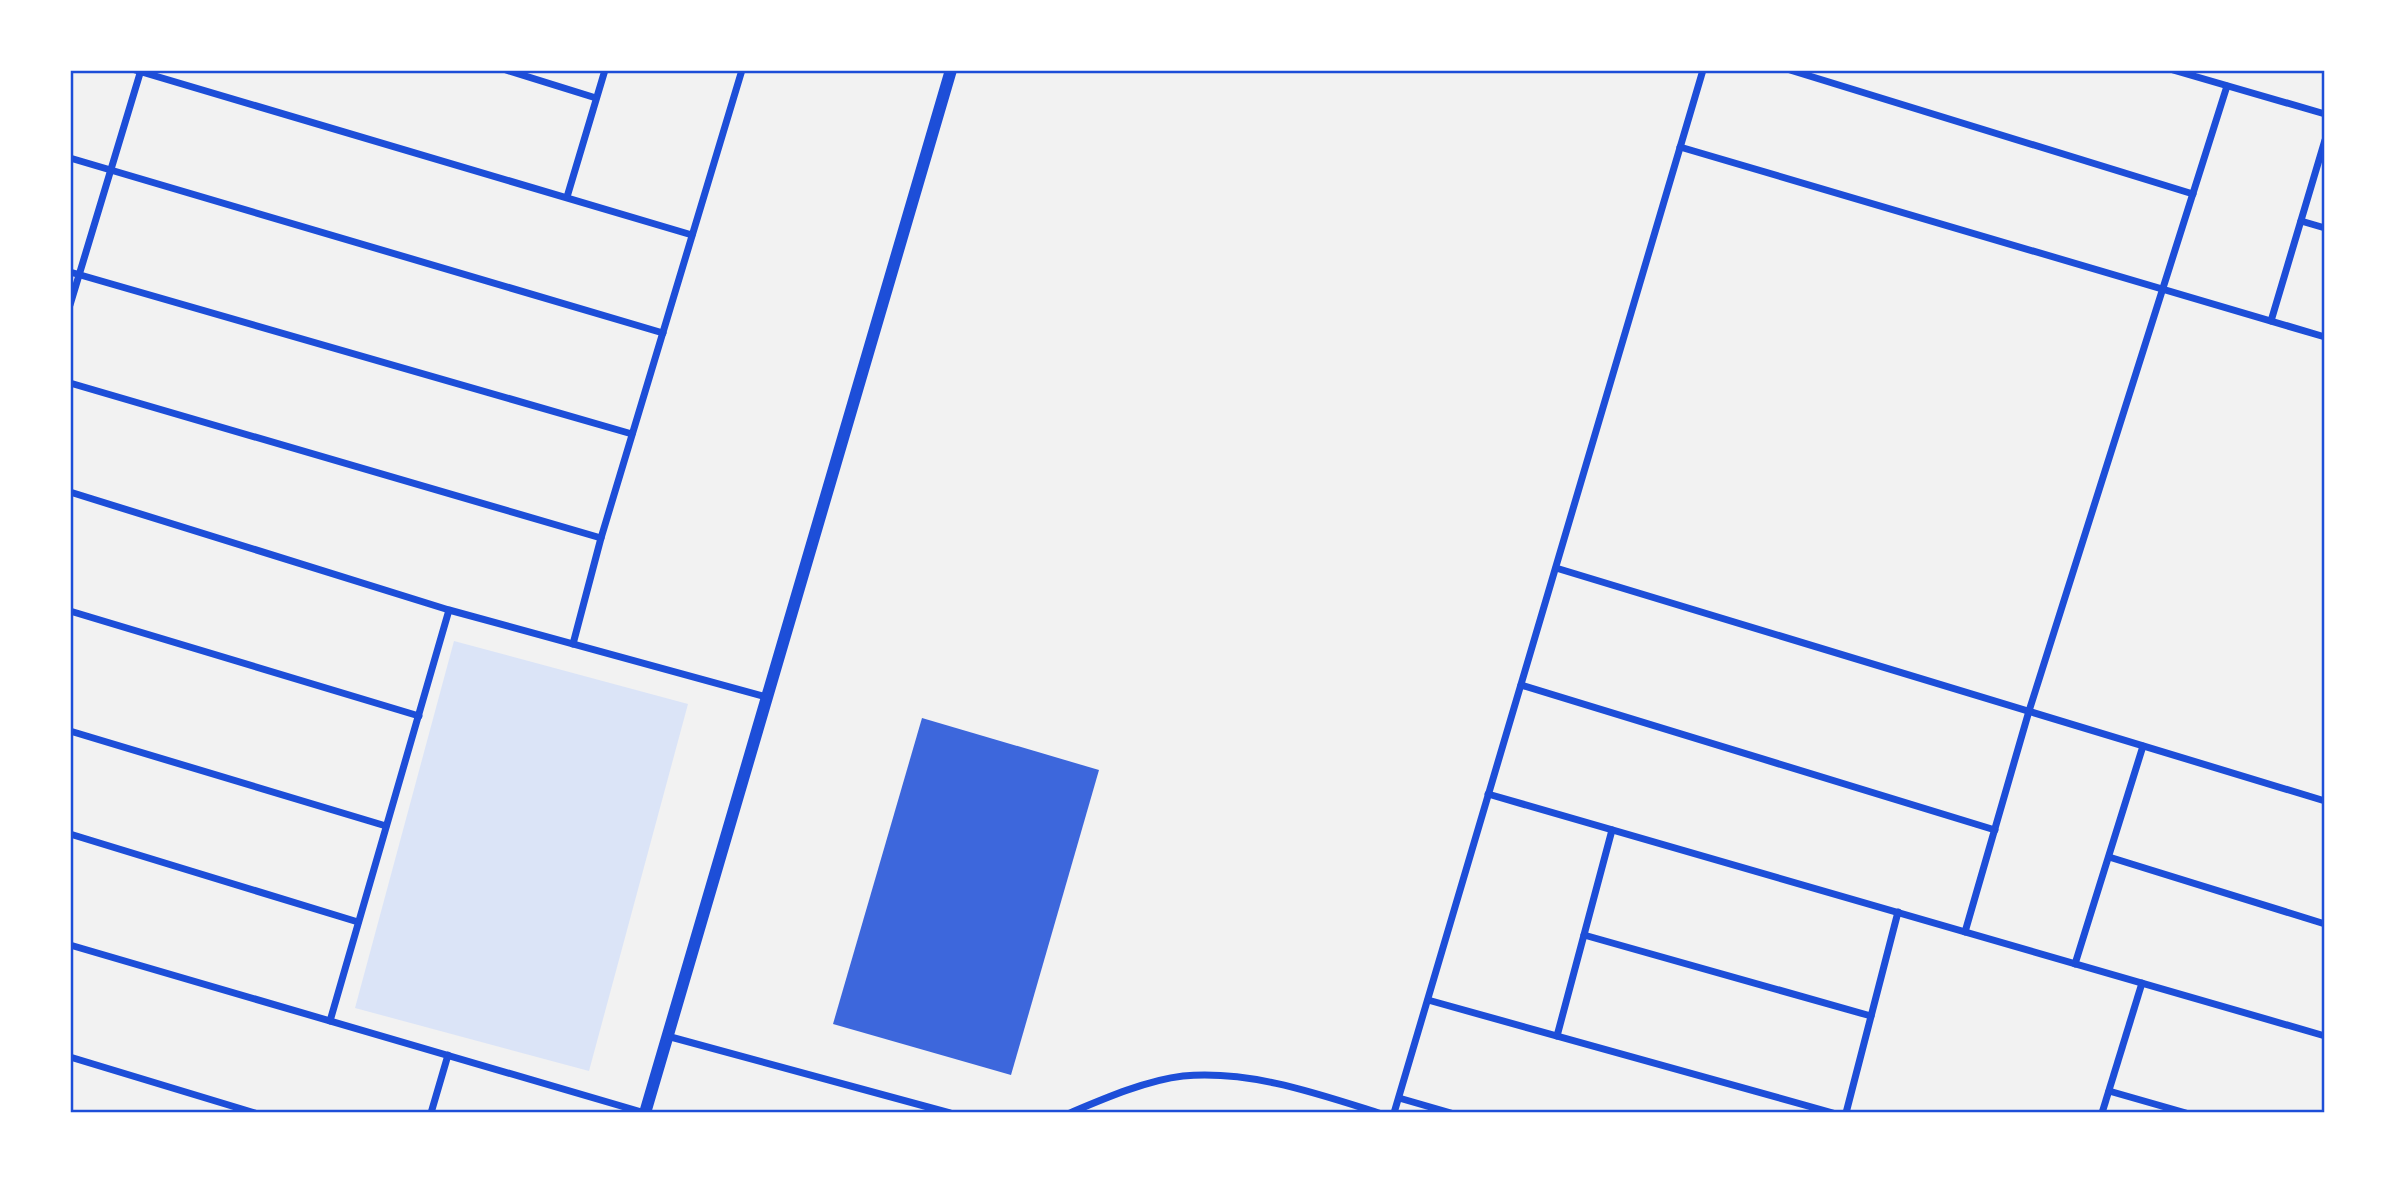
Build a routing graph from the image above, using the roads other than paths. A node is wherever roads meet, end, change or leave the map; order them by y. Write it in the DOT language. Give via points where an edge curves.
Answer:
graph roads {
  1 [pos="506,70"];
  2 [pos="605,70"];
  3 [pos="742,70"];
  4 [pos="951,70"];
  5 [pos="1703,70"];
  6 [pos="1790,70"];
  7 [pos="2173,70"];
  8 [pos="139,71"];
  9 [pos="2227,86"];
  10 [pos="596,98"];
  11 [pos="2325,114"];
  12 [pos="2325,140"];
  13 [pos="1680,148"];
  14 [pos="70,158"];
  15 [pos="110,170"];
  16 [pos="2193,194"];
  17 [pos="567,197"];
  18 [pos="2301,221"];
  19 [pos="2325,228"];
  20 [pos="692,235"];
  21 [pos="70,272"];
  22 [pos="79,274"];
  23 [pos="2163,289"];
  24 [pos="70,305"];
  25 [pos="2271,321"];
  26 [pos="663,333"];
  27 [pos="2325,337"];
  28 [pos="70,383"];
  29 [pos="632,434"];
  30 [pos="70,492"];
  31 [pos="601,538"];
  32 [pos="1556,568"];
  33 [pos="449,610"];
  34 [pos="70,611"];
  35 [pos="573,644"];
  36 [pos="1521,685"];
  37 [pos="766,697"];
  38 [pos="2029,711"];
  39 [pos="419,716"];
  40 [pos="70,731"];
  41 [pos="2143,746"];
  42 [pos="1488,794"];
  43 [pos="2325,801"];
  44 [pos="386,826"];
  45 [pos="1612,830"];
  46 [pos="1995,830"];
  47 [pos="70,834"];
  48 [pos="2109,857"];
  49 [pos="1898,912"];
  50 [pos="358,922"];
  51 [pos="2325,923"];
  52 [pos="1965,932"];
  53 [pos="1584,935"];
  54 [pos="70,945"];
  55 [pos="2075,964"];
  56 [pos="2142,984"];
  57 [pos="1428,1000"];
  58 [pos="1871,1016"];
  59 [pos="330,1021"];
  60 [pos="1557,1036"];
  61 [pos="2325,1036"];
  62 [pos="667,1037"];
  63 [pos="448,1055"];
  64 [pos="70,1057"];
  65 [pos="2109,1091"];
  66 [pos="1399,1098"];
  67 [pos="255,1113"];
  68 [pos="431,1113"];
  69 [pos="645,1113"];
  70 [pos="950,1113"];
  71 [pos="1070,1113"];
  72 [pos="1379,1113"];
  73 [pos="1394,1113"];
  74 [pos="1451,1113"];
  75 [pos="1833,1113"];
  76 [pos="1846,1113"];
  77 [pos="2102,1113"];
  78 [pos="2186,1113"];
  1 -- 10 [label="street"];
  2 -- 10 [label="street"];
  3 -- 20 [label="street"];
  4 -- 37 [label="street"];
  5 -- 13 [label="street"];
  6 -- 16 [label="street"];
  7 -- 9 [label="street"];
  8 -- 15 [label="street"];
  8 -- 17 [label="street"];
  9 -- 11 [label="street"];
  9 -- 16 [label="street"];
  10 -- 17 [label="street"];
  12 -- 18 [label="street"];
  13 -- 23 [label="street"];
  13 -- 32 [label="street"];
  14 -- 15 [label="street"];
  15 -- 22 [label="street"];
  15 -- 26 [label="street"];
  16 -- 23 [label="street"];
  17 -- 20 [label="street"];
  18 -- 19 [label="street"];
  18 -- 25 [label="street"];
  20 -- 26 [label="street"];
  21 -- 22 [label="street"];
  22 -- 24 [label="street"];
  22 -- 29 [label="street"];
  23 -- 25 [label="street"];
  23 -- 38 [label="street"];
  25 -- 27 [label="street"];
  26 -- 29 [label="street"];
  28 -- 31 [label="street"];
  29 -- 31 [label="street"];
  30 -- 33 [label="street"];
  31 -- 35 [label="street"];
  32 -- 36 [label="street"];
  32 -- 38 [label="street"];
  33 -- 35 [label="street"];
  33 -- 39 [label="street"];
  34 -- 39 [label="street"];
  35 -- 37 [label="street"];
  36 -- 42 [label="street"];
  36 -- 46 [label="street"];
  37 -- 62 [label="street"];
  38 -- 41 [label="street"];
  38 -- 46 [label="street"];
  39 -- 44 [label="street"];
  40 -- 44 [label="street"];
  41 -- 43 [label="street"];
  41 -- 48 [label="street"];
  42 -- 45 [label="street"];
  42 -- 57 [label="street"];
  44 -- 50 [label="street"];
  45 -- 49 [label="street"];
  45 -- 53 [label="street"];
  46 -- 52 [label="street"];
  47 -- 50 [label="street"];
  48 -- 51 [label="street"];
  48 -- 55 [label="street"];
  49 -- 52 [label="street"];
  49 -- 58 [label="street"];
  50 -- 59 [label="street"];
  52 -- 55 [label="street"];
  53 -- 58 [label="street"];
  53 -- 60 [label="street"];
  54 -- 59 [label="street"];
  55 -- 56 [label="street"];
  56 -- 61 [label="street"];
  56 -- 65 [label="street"];
  57 -- 60 [label="street"];
  57 -- 66 [label="street"];
  58 -- 76 [label="street"];
  59 -- 63 [label="street"];
  60 -- 75 [label="street"];
  62 -- 69 [label="street"];
  62 -- 70 [label="street"];
  63 -- 68 [label="street"];
  63 -- 69 [label="street"];
  64 -- 67 [label="street"];
  65 -- 77 [label="street"];
  65 -- 78 [label="street"];
  66 -- 73 [label="street"];
  66 -- 74 [label="street"];
  71 -- 72 [label="street" via="1182,1076 1270,1082"];
}
